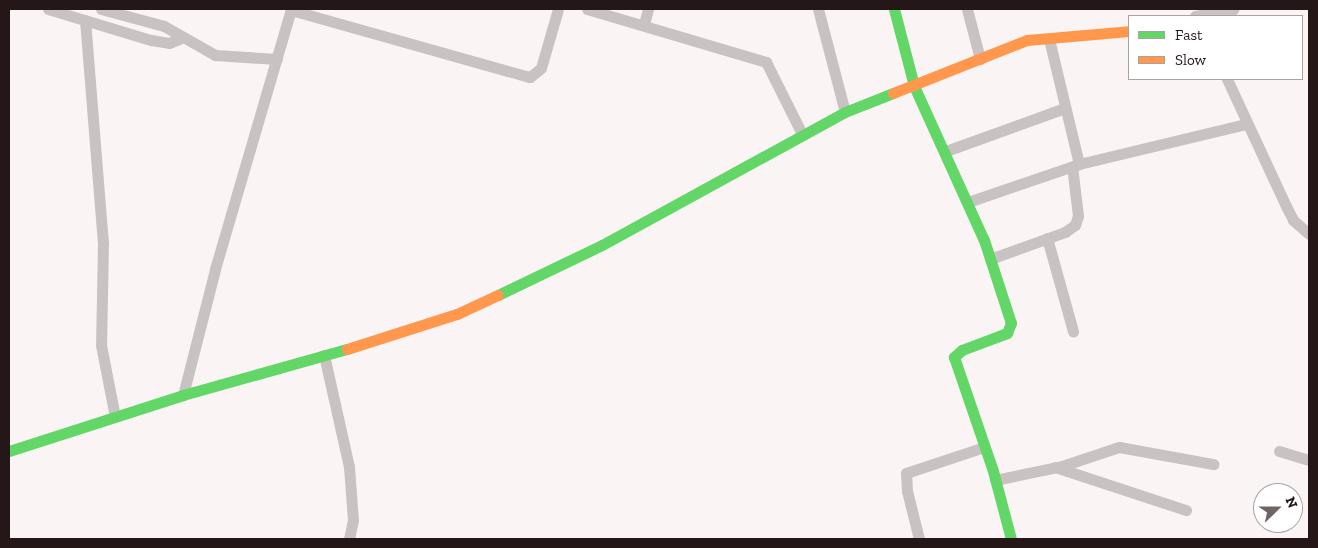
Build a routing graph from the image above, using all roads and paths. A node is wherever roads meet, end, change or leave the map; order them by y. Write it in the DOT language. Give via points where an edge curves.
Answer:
graph roads {
  1 [pos="48,9"];
  2 [pos="101,9"];
  3 [pos="558,9"];
  4 [pos="587,9"];
  5 [pos="648,9"];
  6 [pos="818,9"];
  7 [pos="894,9"];
  8 [pos="967,9"];
  9 [pos="1233,9"];
  10 [pos="291,10"];
  11 [pos="1207,15"];
  12 [pos="84,20"];
  13 [pos="644,24"];
  14 [pos="1128,31"];
  15 [pos="182,38"];
  16 [pos="1049,39"];
  17 [pos="277,59"];
  18 [pos="980,59"];
  19 [pos="1227,80"];
  20 [pos="914,86"];
  21 [pos="1065,108"];
  22 [pos="845,112"];
  23 [pos="1245,124"];
  24 [pos="802,134"];
  25 [pos="946,151"];
  26 [pos="1075,165"];
  27 [pos="968,202"];
  28 [pos="1309,234"];
  29 [pos="1047,238"];
  30 [pos="990,258"];
  31 [pos="1073,331"];
  32 [pos="324,355"];
  33 [pos="183,394"];
  34 [pos="115,417"];
  35 [pos="984,447"];
  36 [pos="9,451"];
  37 [pos="1279,451"];
  38 [pos="1309,460"];
  39 [pos="1213,464"];
  40 [pos="1055,467"];
  41 [pos="995,480"];
  42 [pos="1186,510"];
  43 [pos="349,539"];
  44 [pos="920,539"];
  45 [pos="1011,539"];
  1 -- 12 [label="street"];
  2 -- 15 [label="street" via="164,26"];
  3 -- 10 [label="street" via="541,68 530,77"];
  4 -- 13 [label="street"];
  5 -- 13 [label="street"];
  6 -- 22 [label="street"];
  7 -- 20 [label="street"];
  8 -- 18 [label="street"];
  9 -- 11 [label="street"];
  10 -- 17 [label="street"];
  12 -- 15 [label="street" via="163,43"];
  12 -- 34 [label="street" via="103,243 100,345"];
  13 -- 24 [label="street" via="766,62"];
  14 -- 16 [label="street"];
  15 -- 17 [label="street" via="220,56"];
  16 -- 18 [label="street" via="1027,40"];
  16 -- 21 [label="street"];
  17 -- 33 [label="street"];
  18 -- 20 [label="street"];
  19 -- 23 [label="street"];
  20 -- 22 [label="street"];
  20 -- 25 [label="street"];
  21 -- 25 [label="street"];
  21 -- 26 [label="street"];
  22 -- 24 [label="street"];
  23 -- 26 [label="street"];
  23 -- 28 [label="street" via="1294,220"];
  24 -- 32 [label="street" via="602,245 476,306"];
  25 -- 27 [label="street"];
  26 -- 27 [label="street"];
  26 -- 29 [label="street" via="1077,221 1070,229"];
  27 -- 30 [label="street"];
  29 -- 30 [label="street"];
  29 -- 31 [label="street"];
  30 -- 35 [label="street" via="1010,329 954,356"];
  32 -- 33 [label="street"];
  32 -- 43 [label="street" via="349,468 353,520"];
  33 -- 34 [label="street"];
  34 -- 36 [label="street"];
  35 -- 41 [label="street"];
  35 -- 44 [label="street" via="906,473 907,491"];
  37 -- 38 [label="street"];
  39 -- 40 [label="street" via="1119,447"];
  40 -- 41 [label="street"];
  40 -- 42 [label="street"];
  41 -- 45 [label="street"];
}
